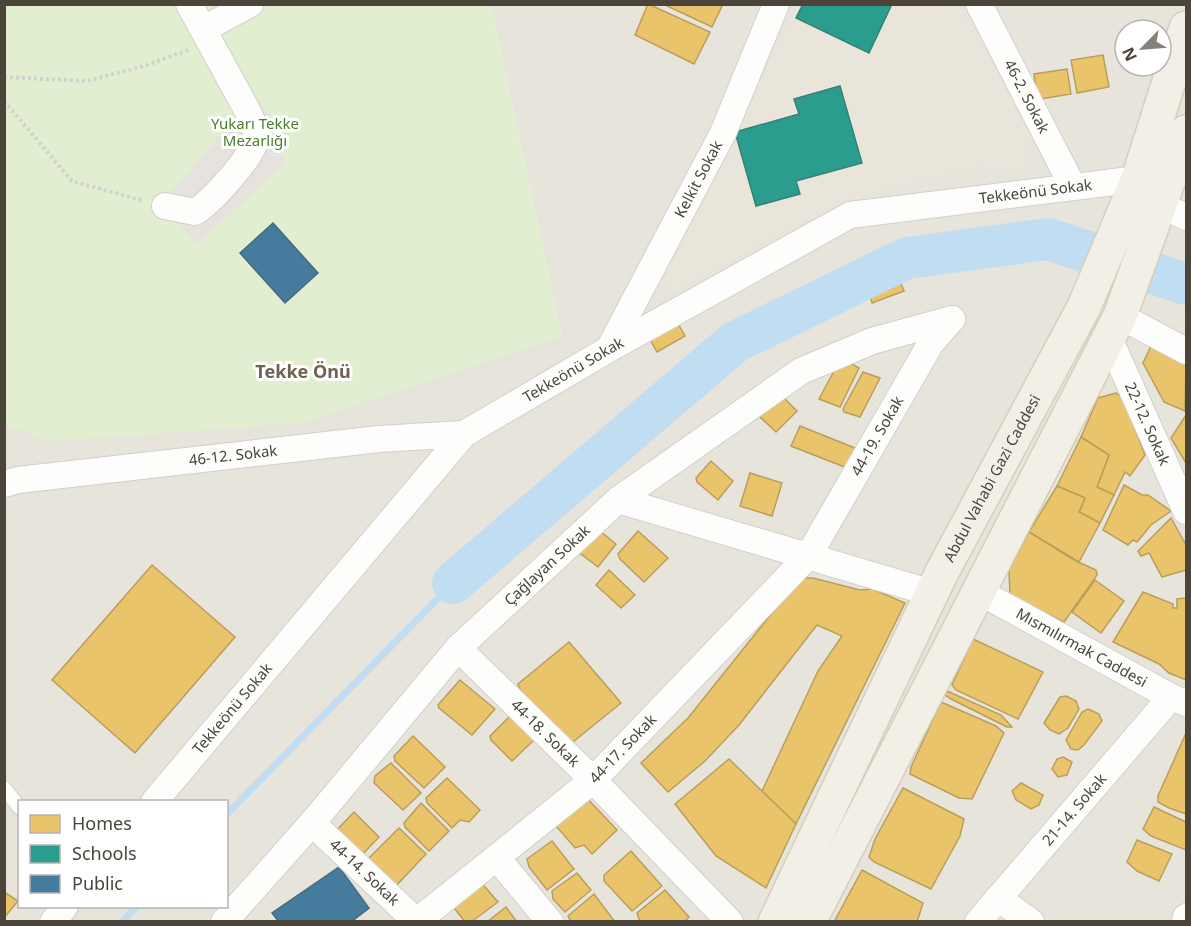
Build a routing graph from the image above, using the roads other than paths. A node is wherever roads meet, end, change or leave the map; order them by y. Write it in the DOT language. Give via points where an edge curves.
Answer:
graph roads {
  1 [pos="189,4"];
  2 [pos="250,4"];
  3 [pos="776,4"];
  4 [pos="979,4"];
  5 [pos="1186,28"];
  6 [pos="207,35"];
  7 [pos="1186,132"];
  8 [pos="1138,179"];
  9 [pos="1073,187"];
  10 [pos="165,206"];
  11 [pos="1174,211"];
  12 [pos="952,319"];
  13 [pos="1114,327"];
  14 [pos="609,349"];
  15 [pos="1186,351"];
  16 [pos="464,434"];
  17 [pos="9,479"];
  18 [pos="618,500"];
  19 [pos="1186,511"];
  20 [pos="809,555"];
  21 [pos="978,591"];
  22 [pos="932,593"];
  23 [pos="458,648"];
  24 [pos="1179,700"];
  25 [pos="593,780"];
  26 [pos="4,788"];
  27 [pos="155,800"];
  28 [pos="18,806"];
  29 [pos="312,823"];
  30 [pos="497,858"];
  31 [pos="998,898"];
  32 [pos="63,908"];
  33 [pos="53,921"];
  34 [pos="224,921"];
  35 [pos="417,921"];
  36 [pos="550,921"];
  37 [pos="730,921"];
  38 [pos="775,921"];
  39 [pos="809,921"];
  40 [pos="978,921"];
  41 [pos="1031,921"];
  1 -- 6 [label="street"];
  2 -- 6 [label="street"];
  3 -- 14 [label="street, Kelkit Sokak" via="723,132"];
  4 -- 9 [label="street, 46-2. Sokak"];
  5 -- 8 [label="main road, Abdul Vahabi Gazi Caddesi"];
  6 -- 10 [label="street" via="248,110 256,128 256,140 239,168 207,204 195,212"];
  7 -- 11 [label="main road"];
  8 -- 9 [label="street, Tekkeönü Sokak"];
  8 -- 22 [label="main road, Abdul Vahabi Gazi Caddesi" via="1084,307"];
  9 -- 14 [label="street, Tekkeönü Sokak" via="850,216"];
  11 -- 13 [label="main road"];
  12 -- 18 [label="street, Çağlayan Sokak" via="872,341 801,371"];
  12 -- 20 [label="street, 44-19. Sokak" via="932,343"];
  13 -- 15 [label="street"];
  13 -- 19 [label="street, 22-12. Sokak"];
  13 -- 21 [label="main road"];
  14 -- 16 [label="street, Tekkeönü Sokak"];
  16 -- 17 [label="street, 46-12. Sokak" via="379,439"];
  16 -- 27 [label="street, Tekkeönü Sokak"];
  18 -- 20 [label="street"];
  18 -- 23 [label="street, Çağlayan Sokak"];
  20 -- 22 [label="street"];
  20 -- 25 [label="street, 44-17. Sokak"];
  21 -- 24 [label="street, Mısmılırmak Caddesi"];
  21 -- 39 [label="main road"];
  22 -- 38 [label="main road, Abdul Vahabi Gazi Caddesi"];
  23 -- 25 [label="street, 44-18. Sokak"];
  23 -- 29 [label="street, Çağlayan Sokak"];
  24 -- 31 [label="street, 21-14. Sokak"];
  25 -- 30 [label="street, 44-17. Sokak"];
  25 -- 37 [label="street, 44-18. Sokak"];
  26 -- 28 [label="lane"];
  29 -- 34 [label="street, Çağlayan Sokak"];
  29 -- 35 [label="street, 44-14. Sokak"];
  30 -- 35 [label="street, 44-17. Sokak"];
  30 -- 36 [label="street"];
  31 -- 40 [label="street, 21-14. Sokak"];
  31 -- 41 [label="street"];
  32 -- 33 [label="street"];
}
